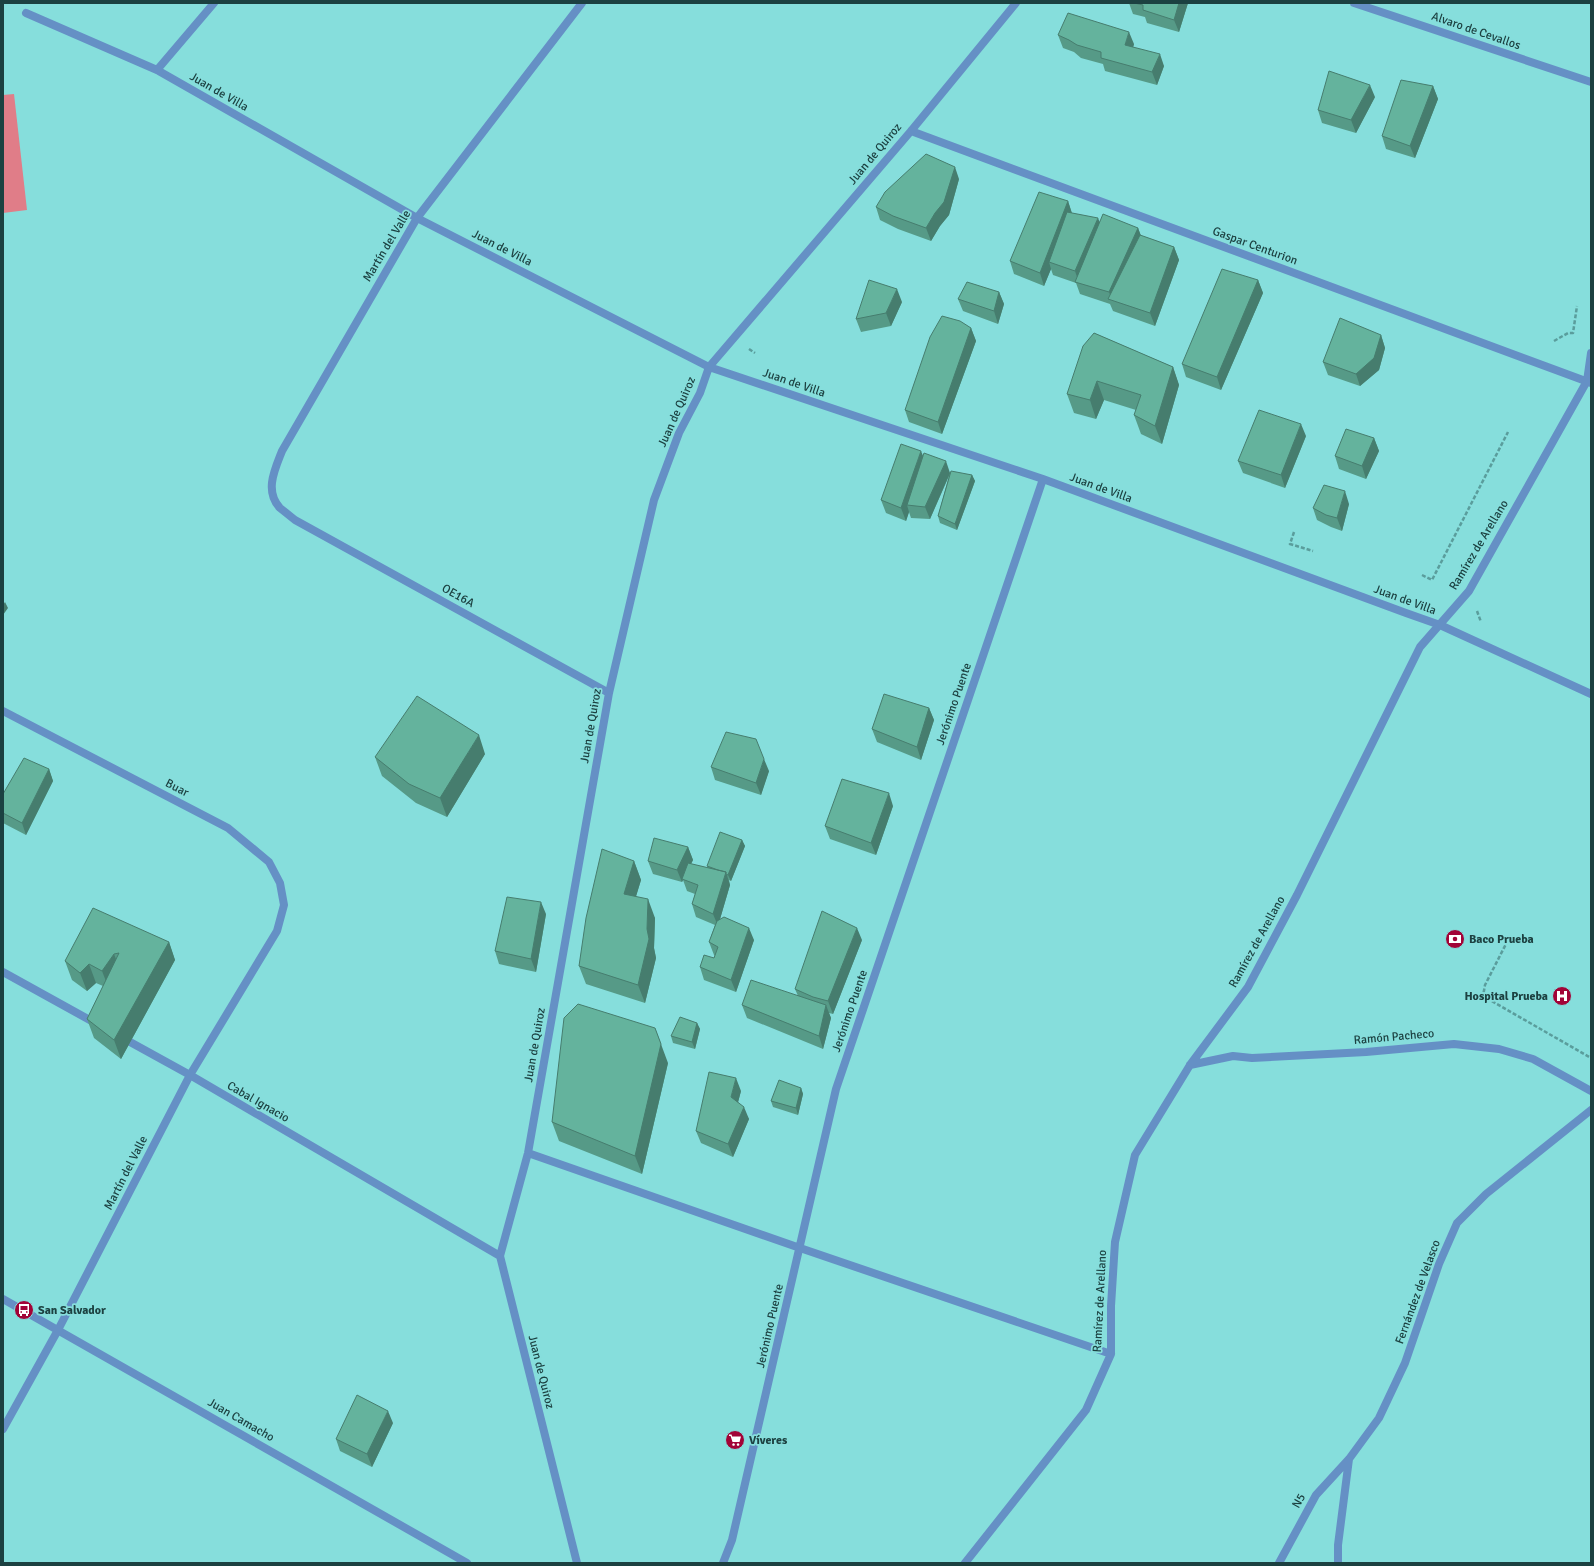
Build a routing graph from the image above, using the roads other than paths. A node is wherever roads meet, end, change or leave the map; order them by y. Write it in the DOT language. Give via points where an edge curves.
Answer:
graph roads {
  1 [pos="214,3"];
  2 [pos="582,3"];
  3 [pos="1016,3"];
  4 [pos="1354,3"];
  5 [pos="26,13"];
  6 [pos="157,70"];
  7 [pos="1591,82"];
  8 [pos="911,131"];
  9 [pos="417,218"];
  10 [pos="1591,353"];
  11 [pos="709,367"];
  12 [pos="1589,382"];
  13 [pos="1043,479"];
  14 [pos="295,520"];
  15 [pos="1440,625"];
  16 [pos="609,693"];
  17 [pos="1591,694"];
  18 [pos="3,711"];
  19 [pos="277,931"];
  20 [pos="3,972"];
  21 [pos="1190,1065"];
  22 [pos="190,1076"];
  23 [pos="1591,1091"];
  24 [pos="1591,1110"];
  25 [pos="528,1153"];
  26 [pos="800,1248"];
  27 [pos="500,1256"];
  28 [pos="3,1299"];
  29 [pos="58,1330"];
  30 [pos="1111,1354"];
  31 [pos="3,1429"];
  32 [pos="1349,1459"];
  33 [pos="467,1563"];
  34 [pos="577,1563"];
  35 [pos="723,1563"];
  36 [pos="965,1563"];
  37 [pos="1279,1563"];
  38 [pos="1338,1563"];
  1 -- 6 [label="street"];
  2 -- 9 [label="street, Martín del Valle"];
  3 -- 8 [label="street, Juan de Quiroz"];
  4 -- 7 [label="street, Alvaro de Cevallos"];
  5 -- 6 [label="street, Juan de Villa"];
  6 -- 9 [label="street, Juan de Villa"];
  8 -- 11 [label="street, Juan de Quiroz"];
  8 -- 12 [label="street, Gaspar Centurion"];
  9 -- 11 [label="street, Juan de Villa"];
  9 -- 14 [label="street, Martín del Valle" via="282,450 271,480 273,497 279,507"];
  10 -- 12 [label="street, Ramírez de Arellano"];
  11 -- 13 [label="street, Juan de Villa"];
  11 -- 16 [label="street, Juan de Quiroz" via="700,393 679,433 654,500"];
  12 -- 15 [label="street, Ramírez de Arellano" via="1469,591"];
  13 -- 15 [label="street, Juan de Villa"];
  13 -- 26 [label="street, Jerónimo Puente" via="836,1089"];
  14 -- 16 [label="street, OE16A"];
  15 -- 17 [label="street, Juan de Villa"];
  15 -- 21 [label="street, Ramírez de Arellano" via="1420,648 1297,895 1248,987"];
  16 -- 25 [label="street, Juan de Quiroz"];
  18 -- 19 [label="street, Buar" via="228,828 269,862 280,883 284,905"];
  19 -- 22 [label="street, Martín del Valle"];
  20 -- 22 [label="street, Cabal Ignacio"];
  21 -- 23 [label="street, Ramón Pacheco" via="1233,1056 1252,1058 1358,1053 1454,1044 1499,1049 1533,1059"];
  21 -- 30 [label="street, Ramírez de Arellano" via="1135,1155 1115,1242 1110,1306"];
  22 -- 27 [label="street, Cabal Ignacio"];
  22 -- 29 [label="street, Martín del Valle"];
  24 -- 32 [label="street, Fernández de Velasco" via="1486,1194 1458,1223 1438,1264 1405,1363 1379,1418"];
  25 -- 26 [label="street"];
  25 -- 27 [label="street, Juan de Quiroz"];
  26 -- 30 [label="street"];
  26 -- 35 [label="street, Jerónimo Puente" via="732,1540"];
  27 -- 34 [label="street, Juan de Quiroz"];
  28 -- 29 [label="street, Juan Camacho"];
  29 -- 31 [label="street, Martín del Valle"];
  29 -- 33 [label="street, Juan Camacho"];
  30 -- 36 [label="street, Ramírez de Arellano" via="1086,1410"];
  32 -- 37 [label="street, N5" via="1316,1495"];
  32 -- 38 [label="street"];
}
